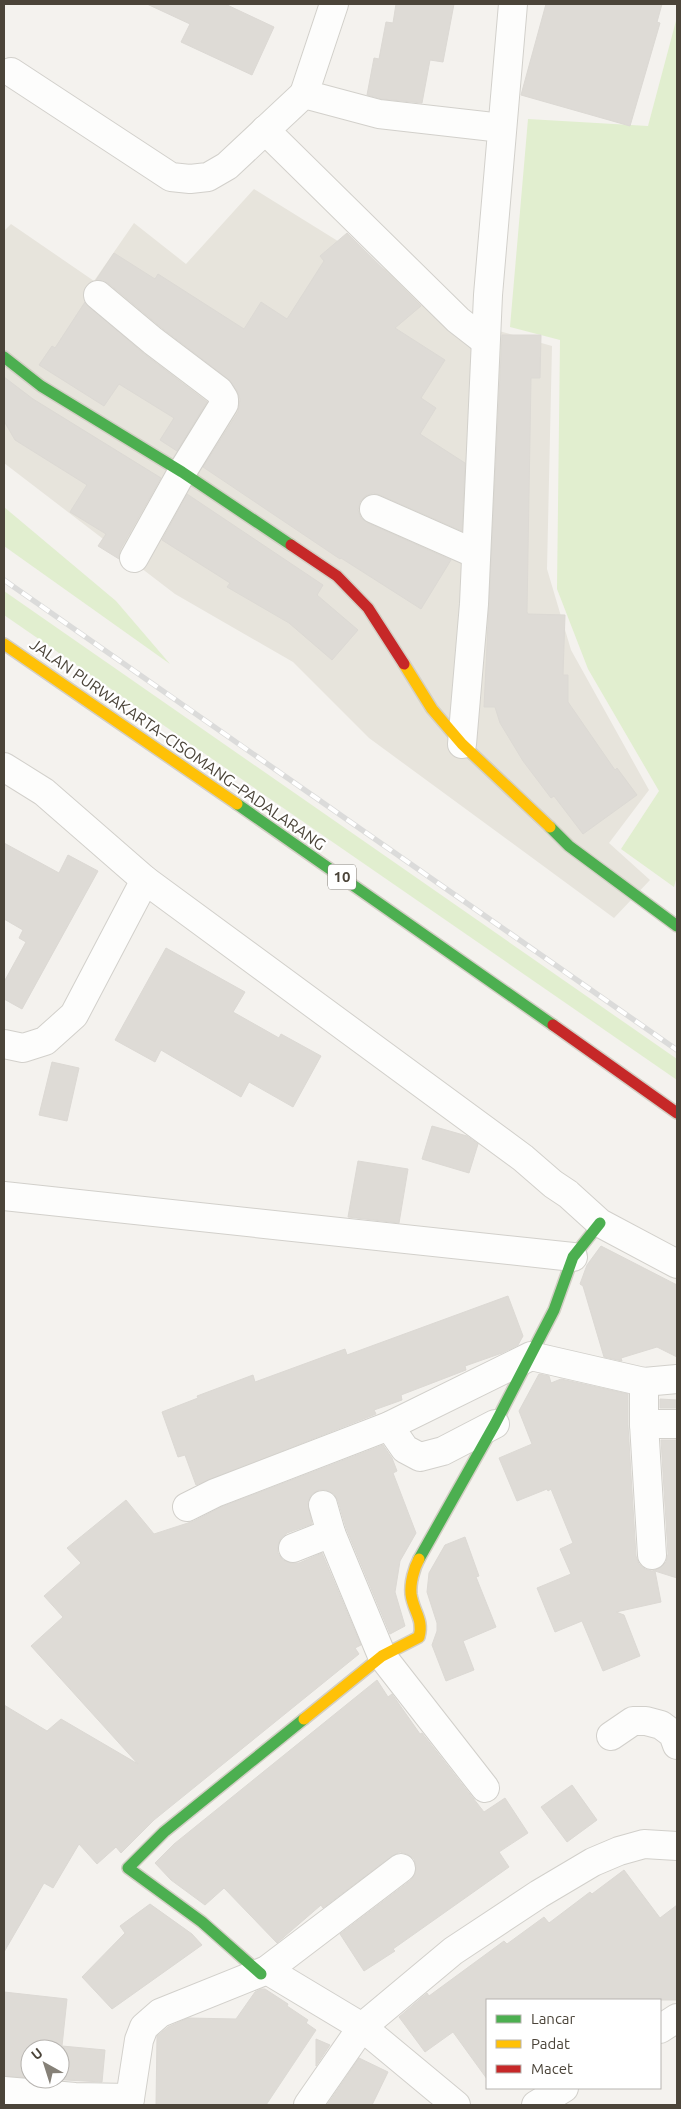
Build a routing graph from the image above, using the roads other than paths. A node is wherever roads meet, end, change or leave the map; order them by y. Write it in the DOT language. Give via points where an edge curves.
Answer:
graph roads {
  1 [pos="334,4"];
  2 [pos="513,4"];
  3 [pos="11,72"];
  4 [pos="304,94"];
  5 [pos="502,128"];
  6 [pos="266,130"];
  7 [pos="98,295"];
  8 [pos="485,340"];
  9 [pos="4,357"];
  10 [pos="182,472"];
  11 [pos="374,509"];
  12 [pos="476,554"];
  13 [pos="134,558"];
  14 [pos="4,644"];
  15 [pos="462,744"];
  16 [pos="4,767"];
  17 [pos="145,880"];
  18 [pos="677,926"];
  19 [pos="4,1044"];
  20 [pos="677,1113"];
  21 [pos="4,1196"];
  22 [pos="600,1223"];
  23 [pos="573,1257"];
  24 [pos="677,1264"];
  25 [pos="530,1356"];
  26 [pos="677,1379"];
  27 [pos="644,1382"];
  28 [pos="494,1424"];
  29 [pos="644,1424"];
  30 [pos="677,1424"];
  31 [pos="389,1426"];
  32 [pos="323,1504"];
  33 [pos="187,1507"];
  34 [pos="332,1533"];
  35 [pos="293,1548"];
  36 [pos="652,1555"];
  37 [pos="382,1656"];
  38 [pos="611,1736"];
  39 [pos="677,1745"];
  40 [pos="485,1788"];
  41 [pos="677,1846"];
  42 [pos="401,1868"];
  43 [pos="264,1972"];
  44 [pos="677,2018"];
  45 [pos="362,2027"];
  46 [pos="661,2028"];
  47 [pos="562,2089"];
  48 [pos="4,2091"];
  49 [pos="129,2102"];
  50 [pos="308,2105"];
  51 [pos="456,2105"];
  52 [pos="536,2105"];
  1 -- 4 [label="street"];
  2 -- 5 [label="street"];
  3 -- 6 [label="street" via="171,177 190,179 208,176 227,166"];
  4 -- 5 [label="street" via="379,114"];
  4 -- 6 [label="street"];
  5 -- 8 [label="street"];
  6 -- 8 [label="street" via="458,320"];
  7 -- 10 [label="street" via="222,395 224,404"];
  8 -- 12 [label="street"];
  9 -- 10 [label="main road" via="41,386"];
  10 -- 13 [label="street"];
  10 -- 15 [label="main road" via="337,576 368,608 432,709"];
  11 -- 12 [label="street"];
  12 -- 15 [label="street"];
  14 -- 20 [label="main road, JALAN PURWAKARTA–CISOMANG–PADALARANG / 10"];
  15 -- 18 [label="main road" via="569,846"];
  16 -- 17 [label="street" via="44,792"];
  17 -- 19 [label="street" via="74,1015 45,1042 23,1048"];
  17 -- 22 [label="street" via="523,1158"];
  21 -- 23 [label="street"];
  22 -- 23 [label="main road"];
  22 -- 24 [label="street"];
  23 -- 25 [label="main road" via="554,1310"];
  25 -- 27 [label="street"];
  25 -- 28 [label="main road"];
  25 -- 31 [label="street"];
  26 -- 27 [label="street"];
  27 -- 29 [label="street"];
  28 -- 31 [label="street" via="443,1451 420,1457 405,1449"];
  28 -- 37 [label="main road" via="414,1568 411,1594 421,1633"];
  29 -- 30 [label="street"];
  29 -- 36 [label="street"];
  31 -- 33 [label="street" via="215,1493"];
  32 -- 34 [label="street"];
  34 -- 35 [label="street"];
  34 -- 37 [label="street"];
  37 -- 40 [label="street"];
  37 -- 43 [label="main road" via="164,1832 128,1868"];
  38 -- 39 [label="street" via="633,1721 646,1721 667,1729"];
  41 -- 45 [label="street" via="644,1844 593,1862 454,1951"];
  42 -- 43 [label="street"];
  43 -- 45 [label="street"];
  43 -- 49 [label="street" via="160,2013 144,2027"];
  44 -- 46 [label="street"];
  45 -- 50 [label="street"];
  45 -- 51 [label="street"];
  47 -- 52 [label="street"];
  48 -- 49 [label="street"];
}
